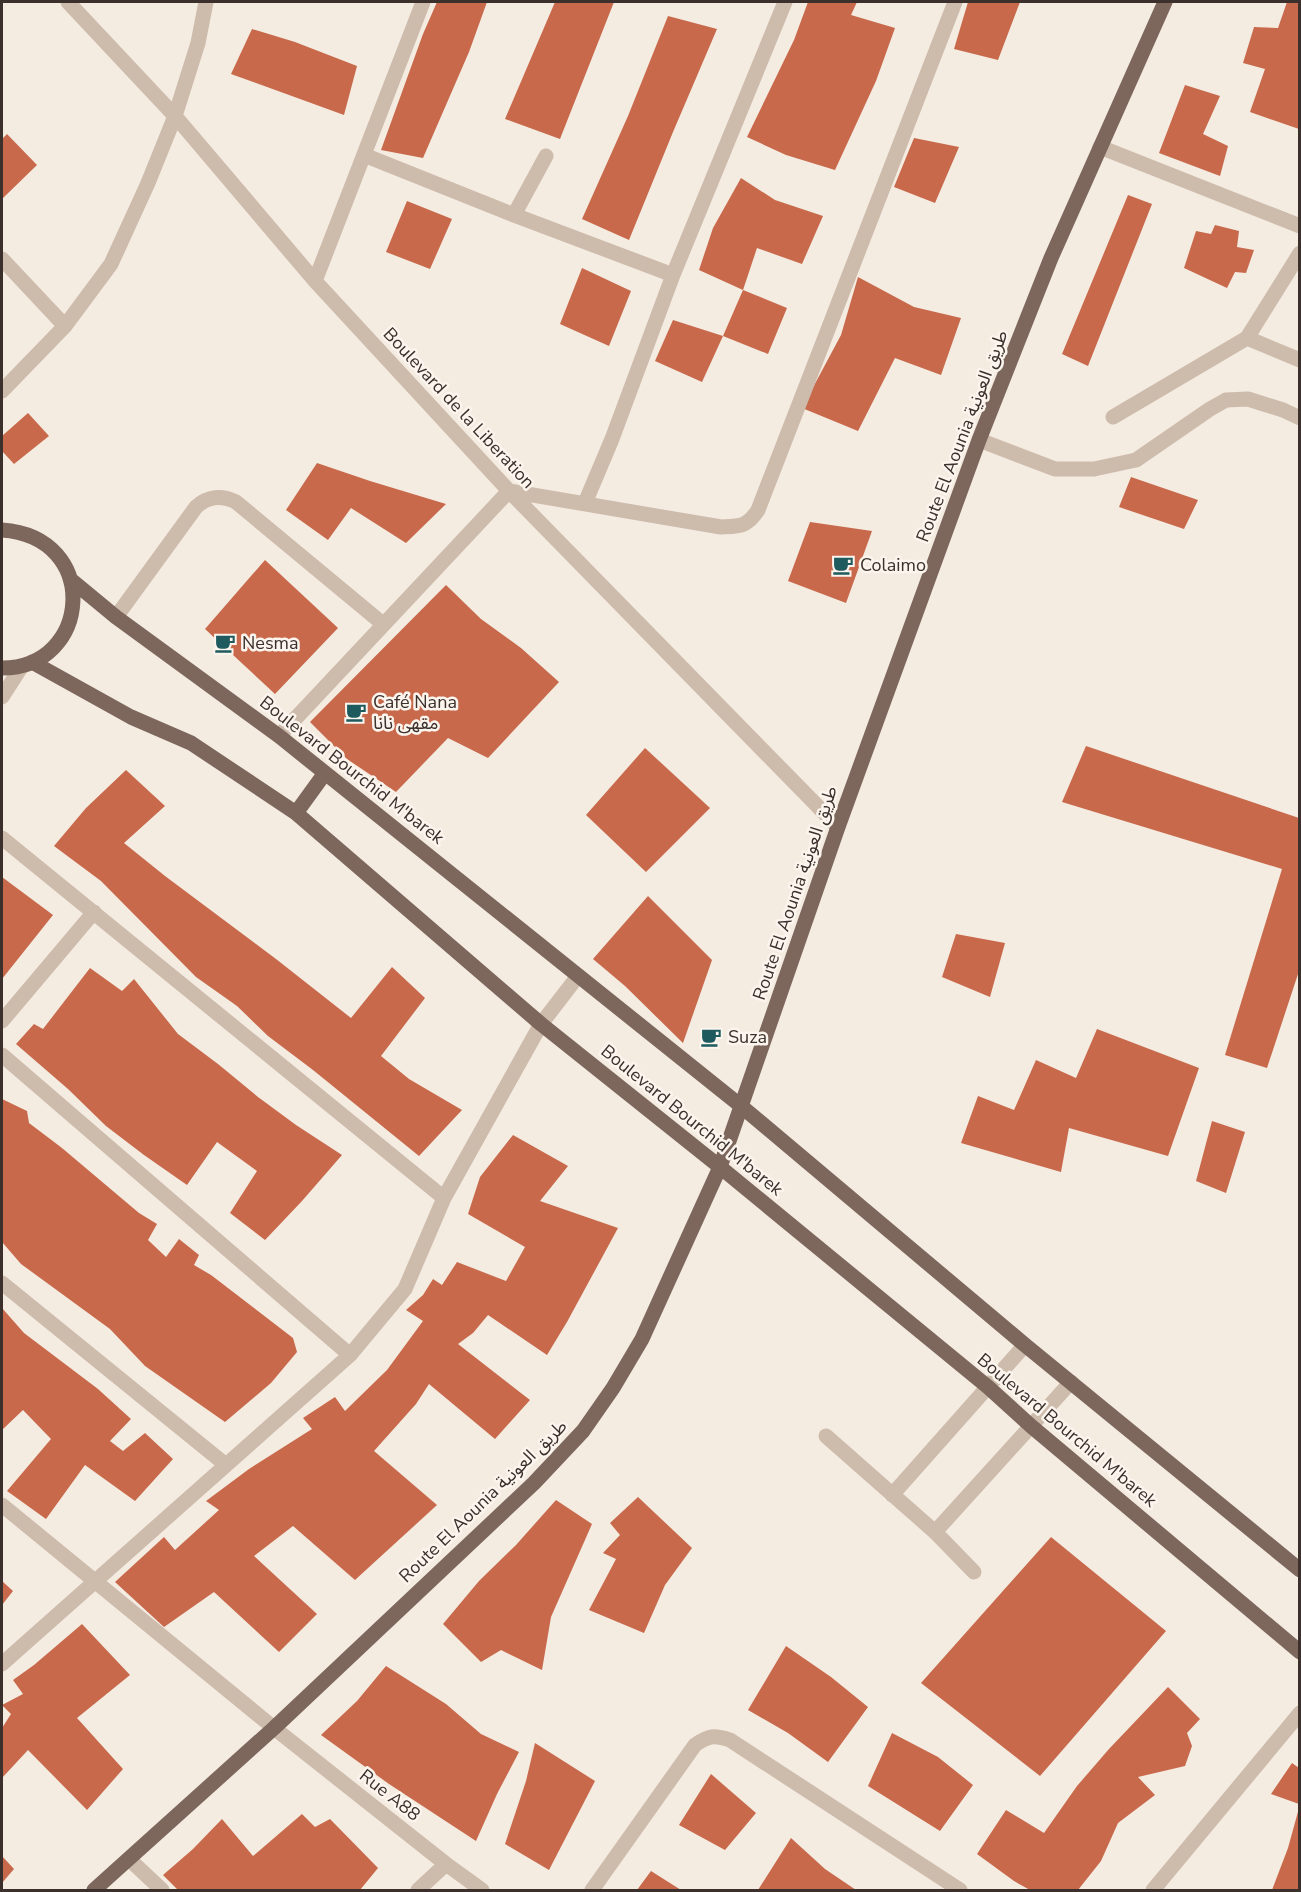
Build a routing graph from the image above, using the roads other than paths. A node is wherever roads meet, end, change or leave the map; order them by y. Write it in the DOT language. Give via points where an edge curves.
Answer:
graph roads {
  1 [pos="68,2"];
  2 [pos="206,2"];
  3 [pos="423,2"];
  4 [pos="785,2"];
  5 [pos="955,2"];
  6 [pos="1165,2"];
  7 [pos="175,116"];
  8 [pos="1100,147"];
  9 [pos="364,155"];
  10 [pos="546,156"];
  11 [pos="514,215"];
  12 [pos="1299,226"];
  13 [pos="1299,253"];
  14 [pos="2,260"];
  15 [pos="674,275"];
  16 [pos="315,281"];
  17 [pos="64,326"];
  18 [pos="1247,338"];
  19 [pos="1299,360"];
  20 [pos="2,392"];
  21 [pos="1113,417"];
  22 [pos="1299,418"];
  23 [pos="979,440"];
  24 [pos="509,491"];
  25 [pos="585,503"];
  26 [pos="2,530"];
  27 [pos="70,579"];
  28 [pos="116,616"];
  29 [pos="383,624"];
  30 [pos="27,664"];
  31 [pos="2,668"];
  32 [pos="2,697"];
  33 [pos="279,736"];
  34 [pos="326,773"];
  35 [pos="296,813"];
  36 [pos="838,827"];
  37 [pos="2,838"];
  38 [pos="94,912"];
  39 [pos="578,975"];
  40 [pos="2,1021"];
  41 [pos="541,1024"];
  42 [pos="2,1055"];
  43 [pos="741,1106"];
  44 [pos="720,1167"];
  45 [pos="444,1198"];
  46 [pos="2,1283"];
  47 [pos="1025,1345"];
  48 [pos="350,1354"];
  49 [pos="1071,1382"];
  50 [pos="988,1387"];
  51 [pos="1031,1426"];
  52 [pos="826,1436"];
  53 [pos="226,1465"];
  54 [pos="892,1495"];
  55 [pos="2,1505"];
  56 [pos="935,1532"];
  57 [pos="1299,1570"];
  58 [pos="974,1572"];
  59 [pos="94,1582"];
  60 [pos="1299,1652"];
  61 [pos="2,1664"];
  62 [pos="1299,1713"];
  63 [pos="274,1728"];
  64 [pos="129,1859"];
  65 [pos="446,1864"];
  66 [pos="94,1890"];
  67 [pos="162,1890"];
  68 [pos="417,1890"];
  69 [pos="482,1890"];
  70 [pos="592,1890"];
  71 [pos="960,1890"];
  72 [pos="1153,1890"];
  1 -- 7 [label="street, Boulevard de la Liberation"];
  2 -- 7 [label="street" via="198,43"];
  3 -- 9 [label="street"];
  4 -- 15 [label="street"];
  5 -- 25 [label="street" via="751,522 721,527"];
  6 -- 8 [label="main road, Route El Aounia طريق العونية"];
  7 -- 16 [label="street, Boulevard de la Liberation"];
  7 -- 17 [label="street" via="111,264"];
  8 -- 12 [label="street"];
  8 -- 23 [label="main road, Route El Aounia طريق العونية"];
  9 -- 11 [label="street"];
  9 -- 16 [label="street"];
  10 -- 11 [label="street"];
  11 -- 15 [label="street"];
  13 -- 18 [label="street"];
  14 -- 17 [label="street"];
  15 -- 25 [label="street"];
  16 -- 24 [label="street, Boulevard de la Liberation"];
  17 -- 20 [label="street"];
  18 -- 19 [label="street"];
  18 -- 21 [label="street"];
  22 -- 23 [label="street" via="1248,399 1226,400 1137,460 1094,469 1055,469"];
  23 -- 36 [label="main road, Route El Aounia طريق العونية"];
  24 -- 25 [label="street"];
  24 -- 29 [label="street"];
  24 -- 36 [label="street, Boulevard de la Liberation"];
  26 -- 27 [label="main road" via="36,537 63,562"];
  27 -- 28 [label="main road, Boulevard Bourchid M'barek"];
  27 -- 30 [label="main road" via="73,598 62,637 48,652"];
  28 -- 29 [label="street" via="196,507 202,501 219,497 236,502"];
  28 -- 33 [label="main road, Boulevard Bourchid M'barek"];
  29 -- 33 [label="street"];
  30 -- 31 [label="main road"];
  30 -- 32 [label="street"];
  30 -- 35 [label="main road, Boulevard Bourchid M'barek" via="191,743"];
  33 -- 34 [label="main road, Boulevard Bourchid M'barek"];
  34 -- 35 [label="main road"];
  34 -- 39 [label="main road, Boulevard Bourchid M'barek"];
  35 -- 41 [label="main road, Boulevard Bourchid M'barek"];
  36 -- 43 [label="main road, Route El Aounia طريق العونية"];
  37 -- 38 [label="street"];
  38 -- 40 [label="street"];
  38 -- 45 [label="street"];
  39 -- 41 [label="street"];
  39 -- 43 [label="main road, Boulevard Bourchid M'barek"];
  41 -- 44 [label="main road, Boulevard Bourchid M'barek"];
  41 -- 45 [label="street"];
  42 -- 48 [label="street"];
  43 -- 44 [label="main road, Route El Aounia طريق العونية"];
  43 -- 47 [label="main road, Boulevard Bourchid M'barek"];
  44 -- 50 [label="main road, Boulevard Bourchid M'barek"];
  44 -- 63 [label="main road, Route El Aounia طريق العونية" via="642,1339 583,1431 534,1483"];
  45 -- 48 [label="street" via="405,1289"];
  46 -- 53 [label="street"];
  47 -- 49 [label="main road, Boulevard Bourchid M'barek"];
  47 -- 50 [label="street"];
  48 -- 53 [label="street"];
  49 -- 51 [label="street"];
  49 -- 57 [label="main road, Boulevard Bourchid M'barek"];
  50 -- 51 [label="main road, Boulevard Bourchid M'barek"];
  50 -- 54 [label="street"];
  51 -- 56 [label="street"];
  51 -- 60 [label="main road, Boulevard Bourchid M'barek"];
  52 -- 54 [label="street"];
  53 -- 59 [label="street"];
  54 -- 56 [label="street"];
  55 -- 59 [label="street, Rue A88"];
  56 -- 58 [label="street"];
  59 -- 61 [label="street"];
  59 -- 63 [label="street, Rue A88"];
  62 -- 72 [label="street"];
  63 -- 64 [label="main road, Route El Aounia طريق العونية"];
  63 -- 65 [label="street, Rue A88"];
  64 -- 66 [label="main road, Route El Aounia طريق العونية"];
  64 -- 67 [label="street"];
  65 -- 68 [label="street"];
  65 -- 69 [label="street, Rue A88"];
  70 -- 71 [label="street" via="695,1744 717,1735"];
}
